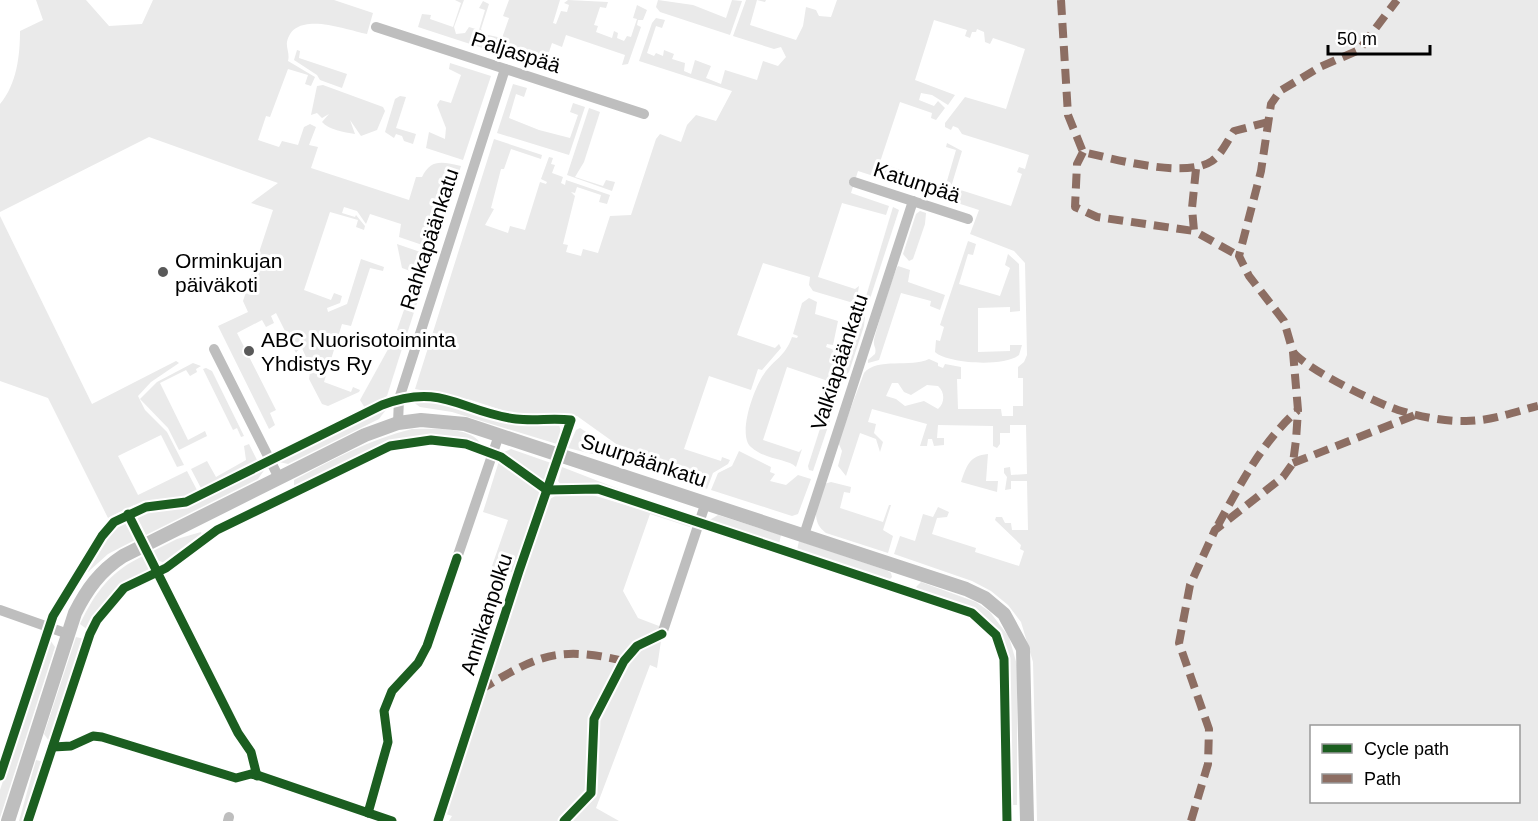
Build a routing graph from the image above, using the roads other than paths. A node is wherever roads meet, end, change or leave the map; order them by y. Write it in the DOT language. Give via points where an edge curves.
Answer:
graph roads {
  1 [pos="376,27"];
  2 [pos="505,69"];
  3 [pos="644,114"];
  4 [pos="854,182"];
  5 [pos="913,201"];
  6 [pos="968,219"];
  7 [pos="214,349"];
  8 [pos="398,423"];
  9 [pos="499,435"];
  10 [pos="279,478"];
  11 [pos="706,502"];
  12 [pos="804,535"];
  13 [pos="458,558"];
  14 [pos="0,610"];
  15 [pos="68,634"];
  16 [pos="662,634"];
  17 [pos="8,821"];
  18 [pos="1027,821"];
  1 -- 2 [label="street, Paljaspää"];
  2 -- 3 [label="street, Paljaspää"];
  2 -- 8 [label="street, Rahkapäänkatu" via="399,399"];
  4 -- 5 [label="street, Katunpää"];
  5 -- 6 [label="street, Katunpää"];
  5 -- 12 [label="street, Valkiapäänkatu"];
  7 -- 10 [label="street"];
  8 -- 9 [label="street, Suurpäänkatu" via="450,421"];
  8 -- 10 [label="street, Suurpäänkatu"];
  9 -- 11 [label="street, Suurpäänkatu"];
  9 -- 13 [label="street"];
  10 -- 15 [label="street, Suurpäänkatu" via="111,563 90,586"];
  11 -- 12 [label="street, Suurpäänkatu"];
  11 -- 16 [label="street"];
  12 -- 18 [label="street, Suurpäänkatu" via="966,589 1004,614 1023,649"];
  14 -- 15 [label="street"];
  15 -- 17 [label="street, Suurpäänkatu"];
}
